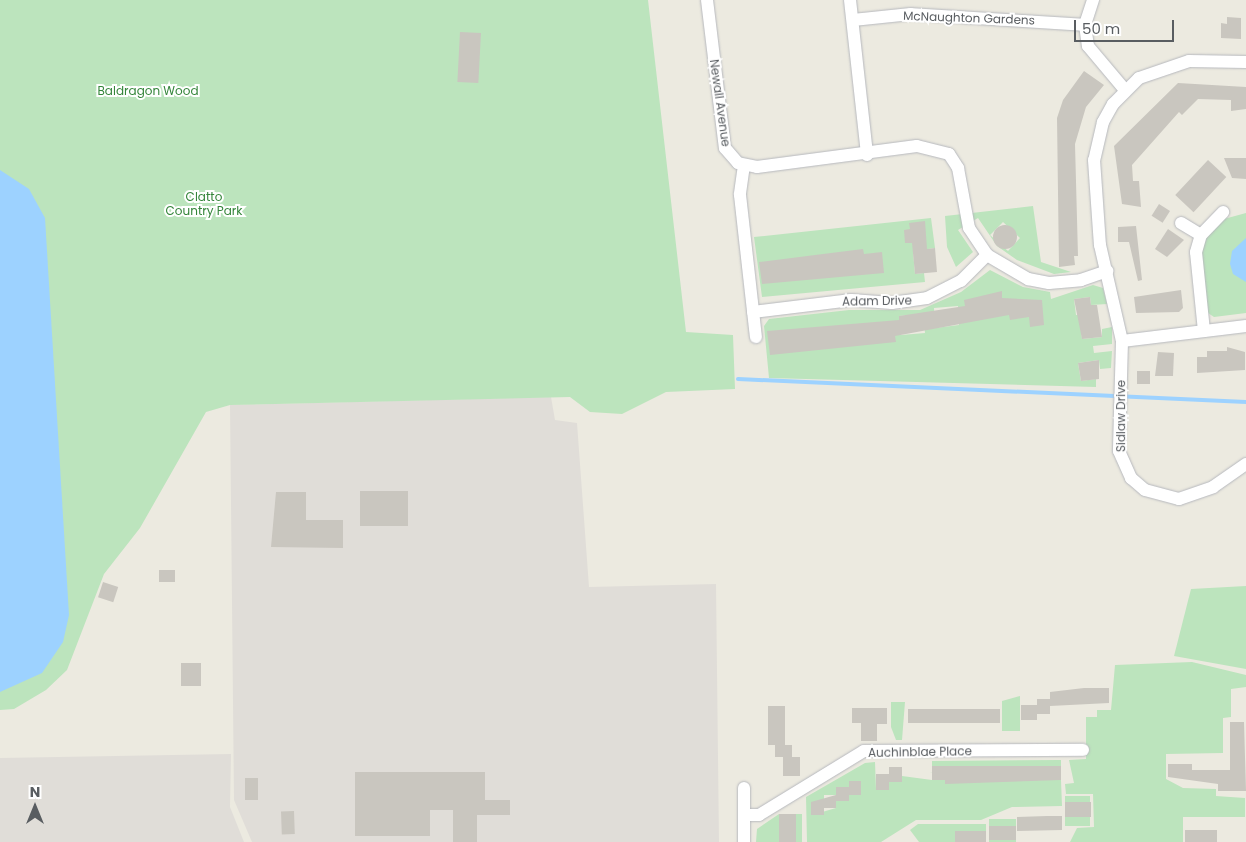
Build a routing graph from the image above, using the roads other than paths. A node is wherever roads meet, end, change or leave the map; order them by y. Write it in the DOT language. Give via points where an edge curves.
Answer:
graph roads {
  1 [pos="707,0"];
  2 [pos="850,0"];
  3 [pos="1093,0"];
  4 [pos="853,20"];
  5 [pos="1085,25"];
  6 [pos="1246,62"];
  7 [pos="1125,90"];
  8 [pos="867,155"];
  9 [pos="744,165"];
  10 [pos="1223,212"];
  11 [pos="1181,223"];
  12 [pos="1201,235"];
  13 [pos="987,255"];
  14 [pos="1107,271"];
  15 [pos="753,312"];
  16 [pos="1246,326"];
  17 [pos="1204,332"];
  18 [pos="756,337"];
  19 [pos="1122,341"];
  20 [pos="1246,464"];
  21 [pos="1083,750"];
  22 [pos="744,788"];
  23 [pos="744,815"];
  24 [pos="744,842"];
  1 -- 9 [label="street, Newall Avenue" via="725,148"];
  2 -- 4 [label="street"];
  3 -- 5 [label="street"];
  4 -- 5 [label="street, McNaughton Gardens" via="911,14"];
  4 -- 8 [label="street"];
  5 -- 7 [label="street" via="1091,53"];
  6 -- 7 [label="street" via="1172,64 1154,70"];
  7 -- 14 [label="street, Sidlaw Drive" via="1103,122 1094,160 1098,229"];
  8 -- 9 [label="street"];
  8 -- 13 [label="street" via="917,146 949,154 958,168 969,228"];
  9 -- 15 [label="street" via="740,195"];
  10 -- 12 [label="street"];
  11 -- 12 [label="street"];
  12 -- 17 [label="street" via="1197,270"];
  13 -- 14 [label="street" via="1028,279 1048,283 1081,280"];
  13 -- 15 [label="street, Adam Drive" via="961,281 927,298 892,303 851,300"];
  14 -- 19 [label="street, Sidlaw Drive"];
  15 -- 18 [label="street"];
  16 -- 17 [label="street"];
  17 -- 19 [label="street"];
  19 -- 20 [label="street, Sidlaw Drive" via="1119,451 1131,478 1145,490 1179,499 1194,496"];
  21 -- 23 [label="street, Auchinblae Place" via="864,751 759,815"];
  22 -- 23 [label="street"];
  23 -- 24 [label="street"];
}
